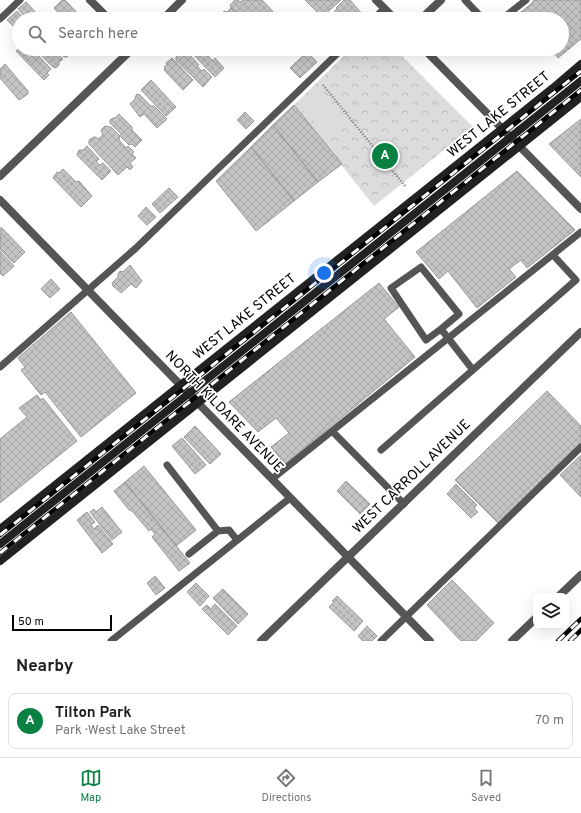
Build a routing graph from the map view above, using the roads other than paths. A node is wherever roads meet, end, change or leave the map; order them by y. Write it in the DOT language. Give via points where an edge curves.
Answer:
graph roads {
  1 [pos="20,0"];
  2 [pos="90,0"];
  3 [pos="182,0"];
  4 [pos="376,0"];
  5 [pos="441,0"];
  6 [pos="465,0"];
  7 [pos="526,0"];
  8 [pos="384,8"];
  9 [pos="102,12"];
  10 [pos="170,12"];
  11 [pos="380,12"];
  12 [pos="388,12"];
  13 [pos="428,12"];
  14 [pos="476,12"];
  15 [pos="511,12"];
  16 [pos="0,19"];
  17 [pos="125,56"];
  18 [pos="335,56"];
  19 [pos="431,56"];
  20 [pos="581,64"];
  21 [pos="581,81"];
  22 [pos="581,98"];
  23 [pos="502,128"];
  24 [pos="511,137"];
  25 [pos="520,146"];
  26 [pos="0,176"];
  27 [pos="0,200"];
  28 [pos="580,206"];
  29 [pos="581,232"];
  30 [pos="553,255"];
  31 [pos="88,290"];
  32 [pos="441,329"];
  33 [pos="581,332"];
  34 [pos="449,338"];
  35 [pos="0,367"];
  36 [pos="473,370"];
  37 [pos="180,385"];
  38 [pos="189,394"];
  39 [pos="198,403"];
  40 [pos="332,431"];
  41 [pos="581,448"];
  42 [pos="381,450"];
  43 [pos="167,465"];
  44 [pos="272,479"];
  45 [pos="290,498"];
  46 [pos="404,504"];
  47 [pos="0,529"];
  48 [pos="218,531"];
  49 [pos="237,540"];
  50 [pos="0,544"];
  51 [pos="189,554"];
  52 [pos="348,557"];
  53 [pos="0,561"];
  54 [pos="581,575"];
  55 [pos="562,593"];
  56 [pos="406,617"];
  57 [pos="533,621"];
  58 [pos="111,641"];
  59 [pos="261,641"];
  60 [pos="381,641"];
  61 [pos="430,641"];
  62 [pos="512,641"];
  1 -- 16 [label="lane"];
  2 -- 9 [label="street"];
  3 -- 10 [label="street"];
  4 -- 8 [label="street"];
  5 -- 13 [label="street"];
  6 -- 14 [label="lane"];
  7 -- 15 [label="lane"];
  8 -- 11 [label="lane"];
  8 -- 12 [label="street"];
  17 -- 26 [label="street"];
  18 -- 31 [label="lane" via="136,248"];
  19 -- 23 [label="street"];
  20 -- 23 [label="main road, WEST LAKE STREET"];
  21 -- 24 [label="main road, WEST LAKE STREET"];
  22 -- 25 [label="main road"];
  23 -- 24 [label="street"];
  23 -- 37 [label="main road, WEST LAKE STREET"];
  24 -- 25 [label="street"];
  24 -- 38 [label="main road, WEST LAKE STREET"];
  25 -- 28 [label="street"];
  25 -- 39 [label="main road"];
  27 -- 31 [label="street, NORTH KILDARE AVENUE"];
  29 -- 30 [label="lane"];
  30 -- 34 [label="lane"];
  30 -- 36 [label="lane" via="576,280"];
  31 -- 35 [label="lane"];
  31 -- 37 [label="street, NORTH KILDARE AVENUE"];
  32 -- 32 [label="lane" via="459,314 421,267 391,288 426,340"];
  32 -- 34 [label="lane"];
  33 -- 46 [label="street, WEST CARROLL AVENUE"];
  34 -- 36 [label="lane"];
  34 -- 40 [label="lane"];
  36 -- 42 [label="lane"];
  37 -- 38 [label="street, NORTH KILDARE AVENUE"];
  37 -- 47 [label="main road, WEST LAKE STREET"];
  38 -- 39 [label="street, NORTH KILDARE AVENUE"];
  38 -- 50 [label="main road, WEST LAKE STREET"];
  39 -- 44 [label="street, NORTH KILDARE AVENUE"];
  39 -- 53 [label="main road"];
  40 -- 44 [label="lane"];
  40 -- 46 [label="lane"];
  41 -- 56 [label="lane"];
  43 -- 48 [label="lane"];
  44 -- 45 [label="street, NORTH KILDARE AVENUE"];
  45 -- 49 [label="lane"];
  45 -- 52 [label="street, NORTH KILDARE AVENUE"];
  46 -- 52 [label="street, WEST CARROLL AVENUE"];
  48 -- 49 [label="lane" via="229,530"];
  48 -- 51 [label="lane"];
  49 -- 58 [label="lane"];
  52 -- 56 [label="street, NORTH KILDARE AVENUE"];
  52 -- 59 [label="street, WEST CARROLL AVENUE"];
  54 -- 55 [label="street"];
  56 -- 60 [label="lane"];
  56 -- 61 [label="street, NORTH KILDARE AVENUE"];
  57 -- 62 [label="street"];
}
